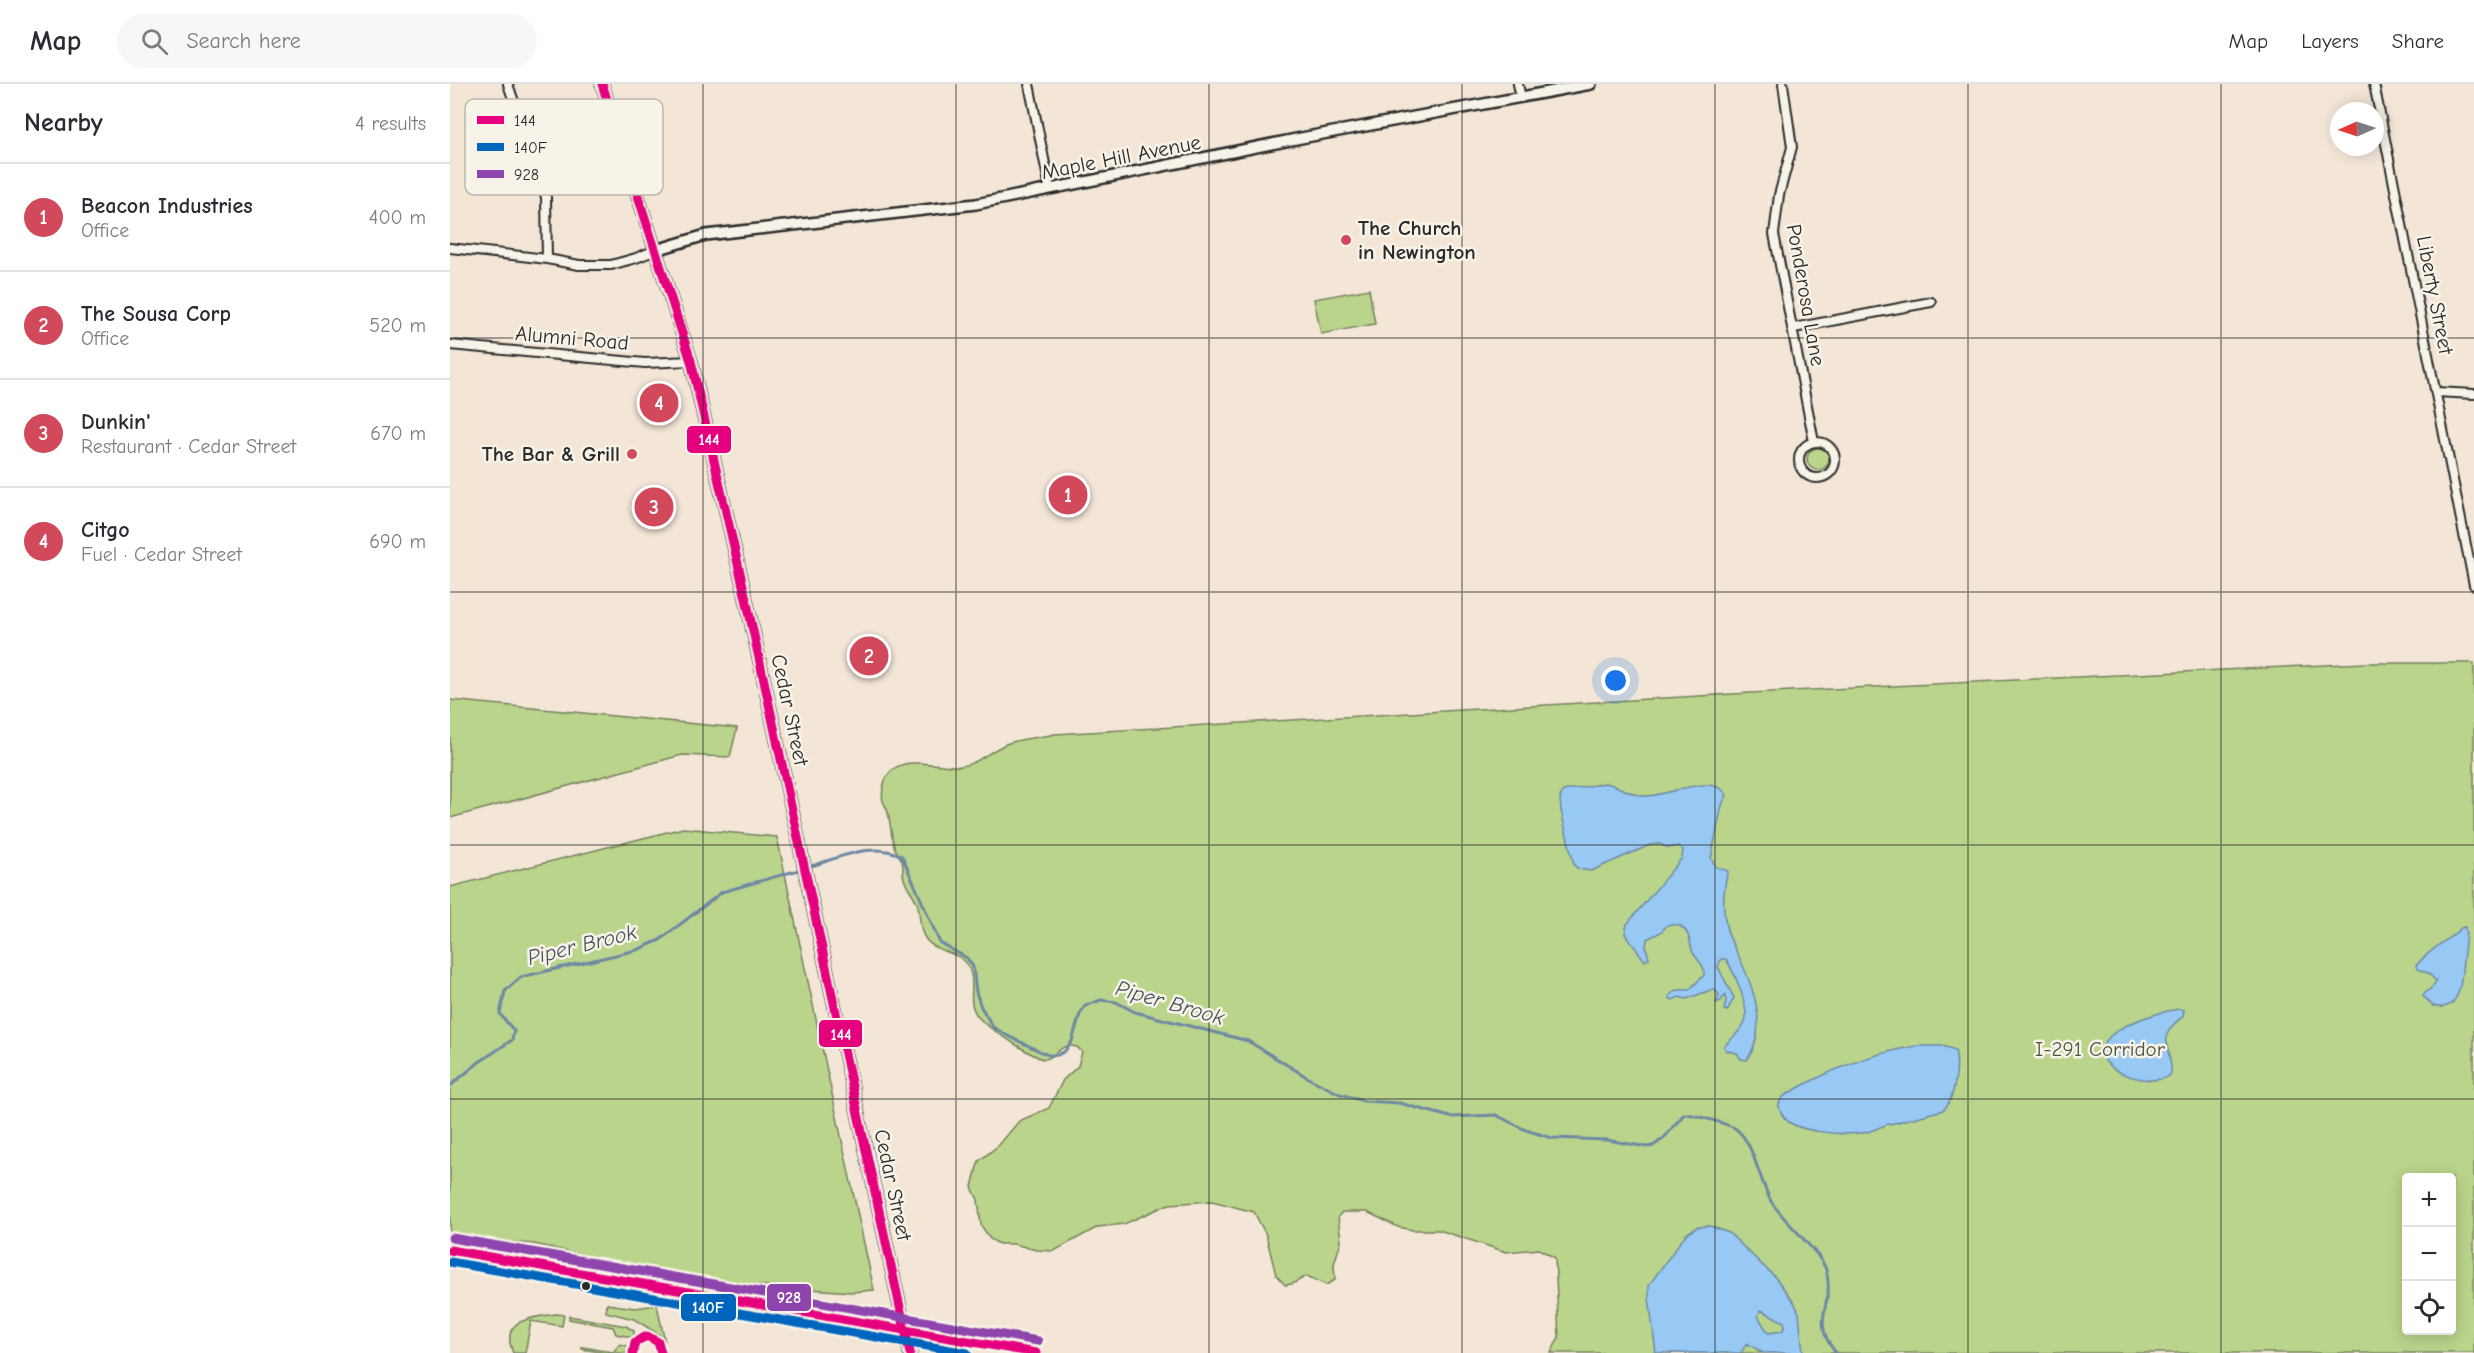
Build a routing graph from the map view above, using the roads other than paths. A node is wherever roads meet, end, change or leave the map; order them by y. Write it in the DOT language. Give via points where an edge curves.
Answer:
graph roads {
  1 [pos="508,84"];
  2 [pos="602,84"];
  3 [pos="1029,84"];
  4 [pos="1518,84"];
  5 [pos="1591,84"];
  6 [pos="1783,84"];
  7 [pos="2373,84"];
  8 [pos="1521,98"];
  9 [pos="513,99"];
  10 [pos="607,99"];
  11 [pos="1050,189"];
  12 [pos="545,195"];
  13 [pos="638,195"];
  14 [pos="450,248"];
  15 [pos="656,250"];
  16 [pos="547,259"];
  17 [pos="1931,302"];
  18 [pos="1794,328"];
  19 [pos="450,345"];
  20 [pos="691,361"];
  21 [pos="2436,392"];
  22 [pos="2474,394"];
  23 [pos="1814,442"];
  24 [pos="2474,585"];
  25 [pos="633,1353"];
  26 [pos="661,1353"];
  27 [pos="909,1353"];
  1 -- 9 [label="street"];
  2 -- 10 [label="main road, Cedar Street"];
  3 -- 11 [label="street"];
  4 -- 8 [label="street"];
  5 -- 8 [label="street, Maple Hill Avenue"];
  6 -- 18 [label="street, Ponderosa Lane" via="1792,147 1779,195 1774,234"];
  7 -- 21 [label="street, Liberty Street"];
  8 -- 11 [label="street, Maple Hill Avenue"];
  11 -- 15 [label="street, Maple Hill Avenue" via="976,204 706,236"];
  12 -- 16 [label="street"];
  13 -- 15 [label="main road, Cedar Street"];
  14 -- 16 [label="street"];
  15 -- 16 [label="street" via="610,265 579,266"];
  15 -- 20 [label="main road, Cedar Street"];
  17 -- 18 [label="street"];
  18 -- 23 [label="street, Ponderosa Lane"];
  19 -- 20 [label="street, Alumni Road" via="645,363"];
  20 -- 27 [label="main road, Cedar Street"];
  21 -- 22 [label="street"];
  21 -- 24 [label="street, Liberty Street"];
  23 -- 23 [label="street" via="1802,450 1800,464 1808,475 1821,477 1833,470 1835,456 1827,444"];
  25 -- 26 [label="street" via="635,1342 646,1336 658,1342"];
}
